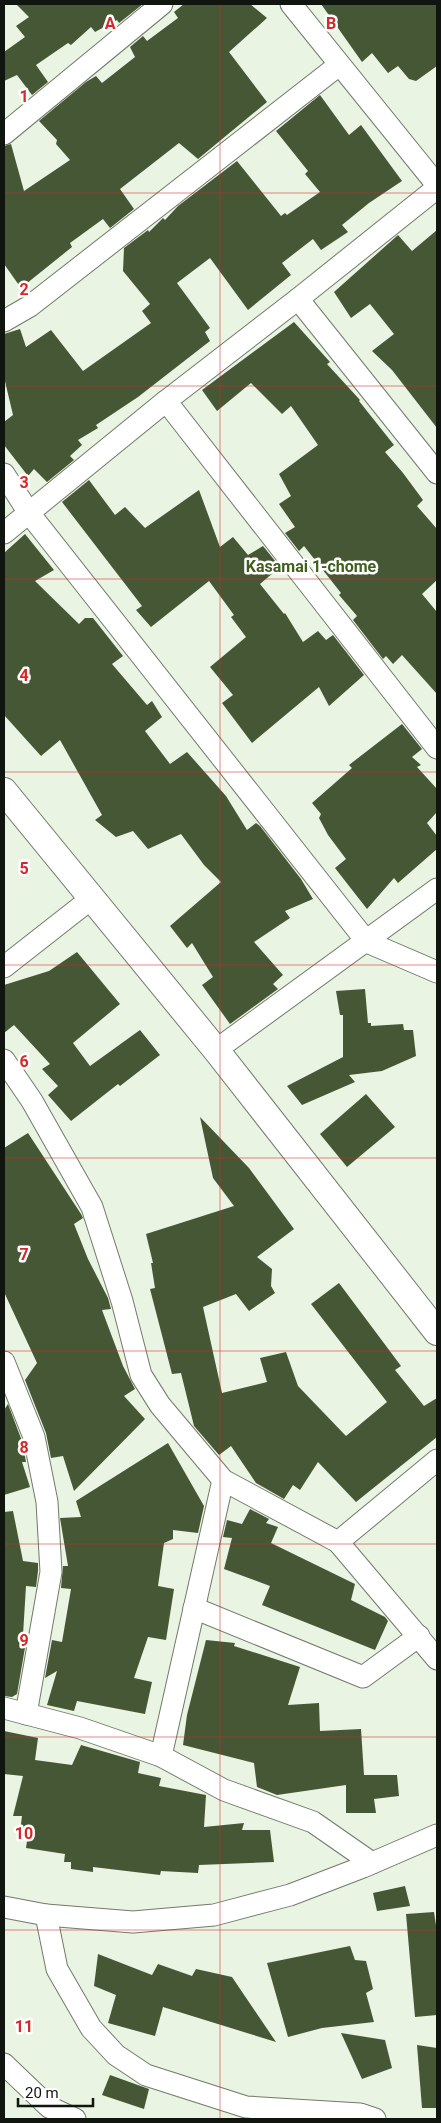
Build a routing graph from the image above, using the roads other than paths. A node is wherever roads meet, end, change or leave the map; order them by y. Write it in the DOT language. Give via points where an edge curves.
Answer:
graph roads {
  1 [pos="162,4"];
  2 [pos="291,4"];
  3 [pos="339,65"];
  4 [pos="4,134"];
  5 [pos="437,186"];
  6 [pos="298,300"];
  7 [pos="4,321"];
  8 [pos="166,401"];
  9 [pos="437,473"];
  10 [pos="4,474"];
  11 [pos="29,513"];
  12 [pos="4,533"];
  13 [pos="437,748"];
  14 [pos="4,791"];
  15 [pos="437,889"];
  16 [pos="92,898"];
  17 [pos="367,942"];
  18 [pos="4,968"];
  19 [pos="437,972"];
  20 [pos="216,1050"];
  21 [pos="4,1060"];
  22 [pos="437,1332"];
  23 [pos="4,1362"];
  24 [pos="437,1460"];
  25 [pos="224,1480"];
  26 [pos="338,1542"];
  27 [pos="194,1608"];
  28 [pos="419,1636"];
  29 [pos="437,1659"];
  30 [pos="4,1708"];
  31 [pos="26,1714"];
  32 [pos="161,1756"];
  33 [pos="437,1835"];
  34 [pos="372,1863"];
  35 [pos="4,1907"];
  36 [pos="46,1915"];
  37 [pos="4,2064"];
  38 [pos="74,2119"];
  39 [pos="375,2119"];
  1 -- 4 [label="street"];
  2 -- 3 [label="street"];
  3 -- 5 [label="street"];
  3 -- 7 [label="street" via="30,306"];
  5 -- 6 [label="street"];
  6 -- 8 [label="street"];
  6 -- 9 [label="street"];
  8 -- 11 [label="street"];
  8 -- 13 [label="street"];
  10 -- 11 [label="street"];
  11 -- 12 [label="street"];
  11 -- 17 [label="street"];
  14 -- 16 [label="street"];
  15 -- 17 [label="street"];
  16 -- 18 [label="street"];
  16 -- 20 [label="street"];
  17 -- 19 [label="street"];
  17 -- 20 [label="street"];
  20 -- 22 [label="street"];
  21 -- 25 [label="street" via="32,1101 92,1207 122,1300 141,1375 160,1405"];
  23 -- 31 [label="street" via="34,1436 47,1502 50,1572"];
  24 -- 26 [label="street"];
  25 -- 26 [label="street"];
  25 -- 27 [label="street"];
  26 -- 28 [label="street"];
  27 -- 28 [label="street" via="363,1677"];
  27 -- 32 [label="street"];
  28 -- 29 [label="street"];
  30 -- 31 [label="street"];
  31 -- 32 [label="street" via="80,1728"];
  32 -- 34 [label="street" via="224,1790 313,1822"];
  33 -- 34 [label="street"];
  34 -- 36 [label="street" via="290,1895 214,1915 133,1922"];
  35 -- 36 [label="street"];
  36 -- 39 [label="street" via="57,1969 90,2028 116,2055 146,2075 246,2107 360,2114"];
  37 -- 38 [label="street" via="49,2107"];
}
